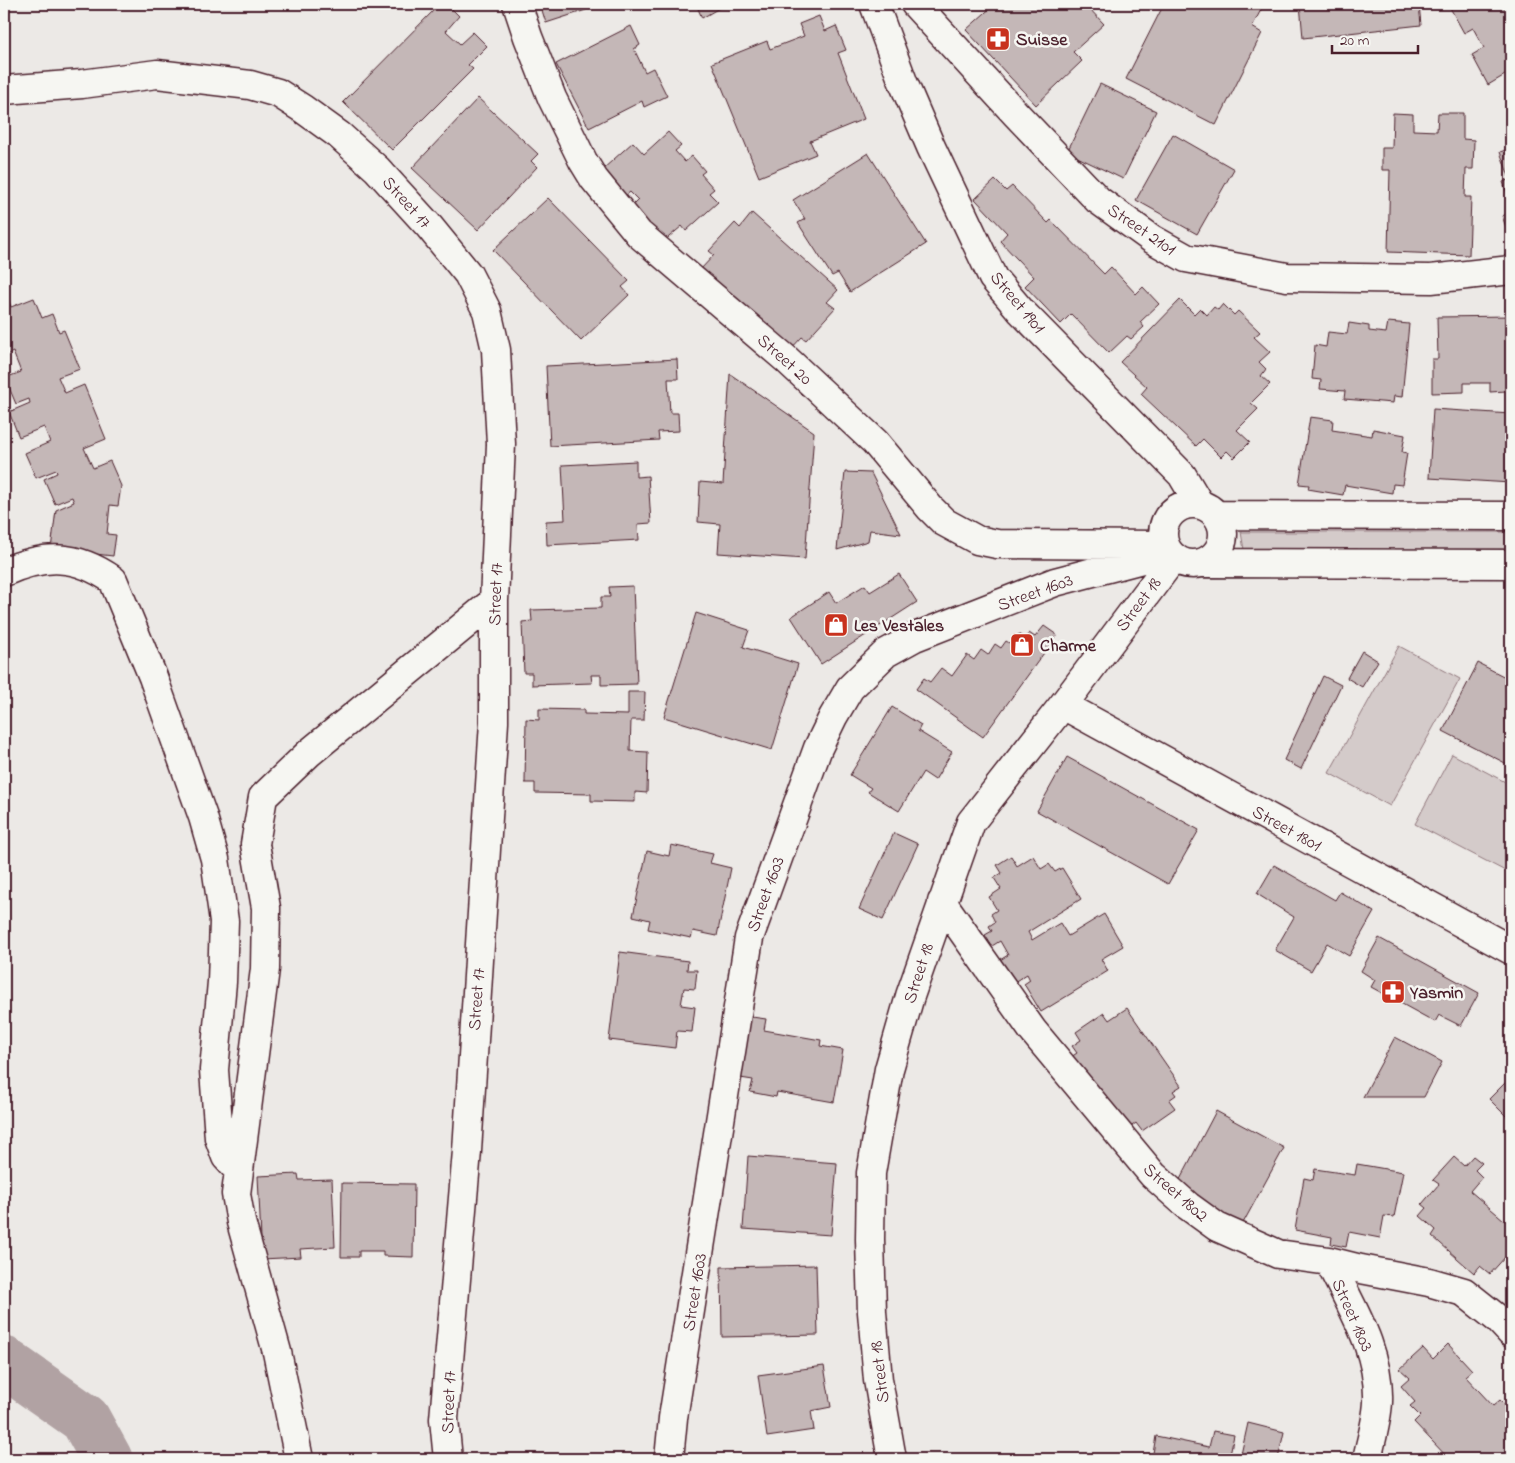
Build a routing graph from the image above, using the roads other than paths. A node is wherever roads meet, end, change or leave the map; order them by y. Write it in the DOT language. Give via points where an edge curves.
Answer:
graph roads {
  1 [pos="518,4"];
  2 [pos="874,4"];
  3 [pos="915,4"];
  4 [pos="4,90"];
  5 [pos="1511,270"];
  6 [pos="1208,510"];
  7 [pos="1511,516"];
  8 [pos="1169,551"];
  9 [pos="1203,562"];
  10 [pos="1511,564"];
  11 [pos="4,572"];
  12 [pos="494,601"];
  13 [pos="1063,705"];
  14 [pos="942,902"];
  15 [pos="1511,950"];
  16 [pos="239,1171"];
  17 [pos="1328,1261"];
  18 [pos="1511,1333"];
  19 [pos="299,1459"];
  20 [pos="448,1459"];
  21 [pos="669,1459"];
  22 [pos="892,1459"];
  23 [pos="1367,1459"];
  1 -- 8 [label="street, Street 20" via="552,98 583,161 639,234 786,359 875,442 944,522 977,540 997,544"];
  2 -- 6 [label="street, Street 1901" via="931,147 993,278 1021,311 1182,475"];
  3 -- 5 [label="street, Street 2101" via="1098,200 1152,239 1186,258 1287,277 1431,279"];
  4 -- 12 [label="street, Street 17" via="157,74 250,85 278,94 303,108 377,169 468,274 487,311 496,350 501,444"];
  6 -- 7 [label="street"];
  6 -- 8 [label="street" via="1190,504 1173,513 1164,530"];
  6 -- 9 [label="street" via="1221,523 1223,533 1218,551"];
  8 -- 9 [label="street" via="1188,563"];
  8 -- 13 [label="street, Street 18"];
  8 -- 21 [label="street, Street 1603" via="1055,582 915,637 886,653 850,688 833,717 818,748 749,938"];
  9 -- 10 [label="street"];
  11 -- 16 [label="street" via="24,563 64,559 79,562 113,580 153,677 203,817 214,859 224,921 214,1070 219,1138 226,1156"];
  12 -- 16 [label="street" via="309,753 263,797 256,844 266,908 265,969"];
  12 -- 20 [label="street, Street 17" via="494,722 467,1151 444,1419"];
  13 -- 14 [label="street, Street 18" via="971,822"];
  13 -- 15 [label="street, Street 1801"];
  14 -- 17 [label="street, Street 1802" via="1033,1031 1153,1175 1217,1227 1278,1254"];
  14 -- 22 [label="street, Street 18" via="889,1069 871,1172 872,1312 878,1380"];
  16 -- 19 [label="street" via="236,1194 241,1222 277,1352"];
  17 -- 18 [label="street, Street 1802" via="1464,1292"];
  17 -- 23 [label="street, Street 1803" via="1369,1343 1378,1379 1378,1404"];
}
